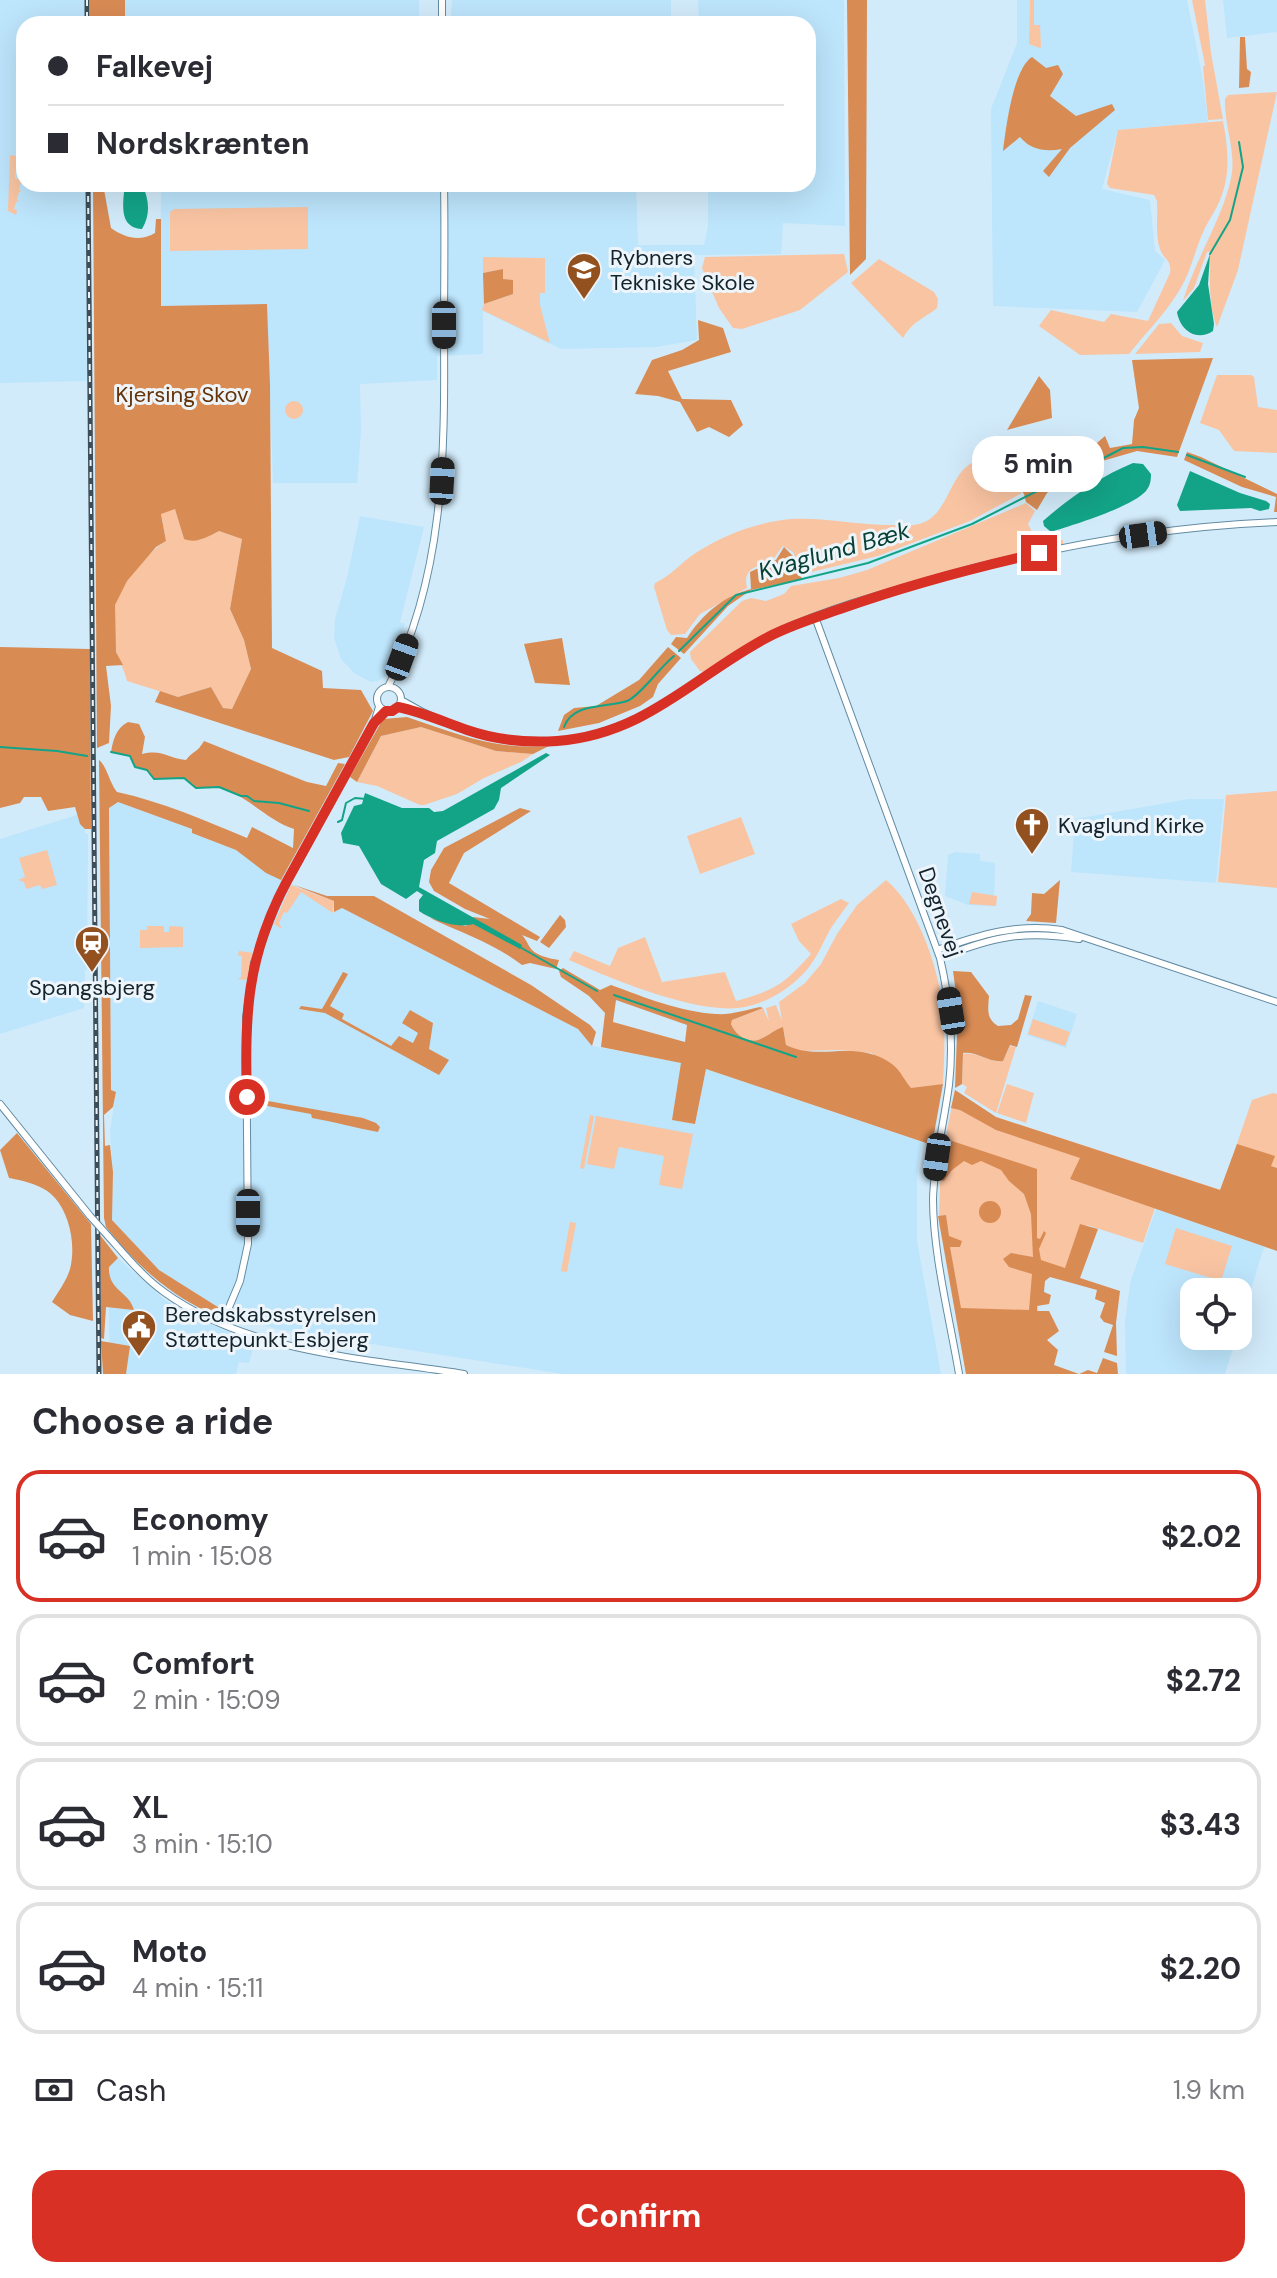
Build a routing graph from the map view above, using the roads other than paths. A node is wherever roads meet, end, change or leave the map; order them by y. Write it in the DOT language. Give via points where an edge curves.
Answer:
graph roads {
  1 [pos="444,192"];
  2 [pos="1277,522"];
  3 [pos="815,617"];
  4 [pos="392,688"];
  5 [pos="400,704"];
  6 [pos="382,709"];
  7 [pos="1095,942"];
  8 [pos="937,950"];
  9 [pos="940,958"];
  10 [pos="1277,1002"];
  11 [pos="0,1104"];
  12 [pos="222,1324"];
  13 [pos="464,1374"];
  14 [pos="959,1374"];
  1 -- 4 [label="street" via="442,481 427,577"];
  2 -- 3 [label="street" via="1069,546 937,578"];
  3 -- 5 [label="street" via="756,644 639,719 598,734 514,740 470,731"];
  3 -- 8 [label="street, Degnevej"];
  4 -- 5 [label="street" via="400,694"];
  4 -- 6 [label="street" via="378,692"];
  5 -- 6 [label="street" via="392,711"];
  6 -- 12 [label="street" via="282,890 252,972 246,1017 248,1248"];
  7 -- 8 [label="street" via="1062,930 1021,927"];
  7 -- 9 [label="street" via="1020,934"];
  7 -- 10 [label="street"];
  8 -- 9 [label="street, Degnevej"];
  9 -- 14 [label="street, Degnevej" via="952,1031 934,1175 934,1224"];
  11 -- 12 [label="street, bridge" via="139,1272"];
  12 -- 13 [label="street" via="296,1348"];
}
